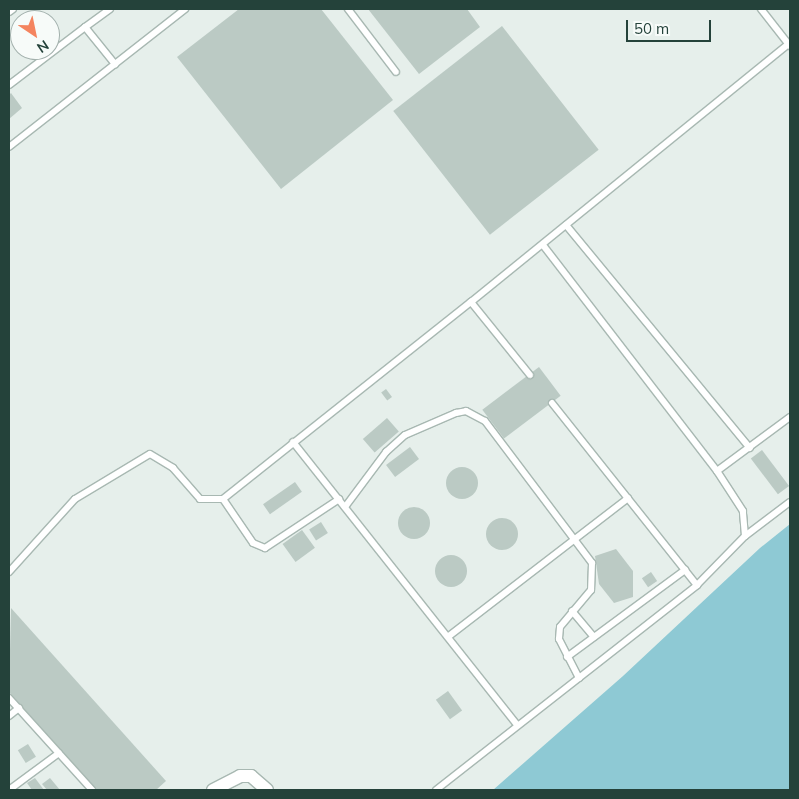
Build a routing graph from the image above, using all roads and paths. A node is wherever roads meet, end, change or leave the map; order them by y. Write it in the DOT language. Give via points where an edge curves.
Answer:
graph roads {
  1 [pos="13,9"];
  2 [pos="110,9"];
  3 [pos="185,9"];
  4 [pos="348,9"];
  5 [pos="761,9"];
  6 [pos="9,12"];
  7 [pos="85,27"];
  8 [pos="790,44"];
  9 [pos="115,64"];
  10 [pos="396,72"];
  11 [pos="9,85"];
  12 [pos="9,147"];
  13 [pos="566,226"];
  14 [pos="543,245"];
  15 [pos="471,302"];
  16 [pos="530,375"];
  17 [pos="552,403"];
  18 [pos="790,417"];
  19 [pos="293,442"];
  20 [pos="750,448"];
  21 [pos="717,471"];
  22 [pos="628,498"];
  23 [pos="223,499"];
  24 [pos="339,499"];
  25 [pos="790,502"];
  26 [pos="345,506"];
  27 [pos="745,536"];
  28 [pos="576,539"];
  29 [pos="685,570"];
  30 [pos="9,572"];
  31 [pos="697,585"];
  32 [pos="572,611"];
  33 [pos="450,636"];
  34 [pos="594,637"];
  35 [pos="567,657"];
  36 [pos="579,678"];
  37 [pos="9,698"];
  38 [pos="20,708"];
  39 [pos="9,716"];
  40 [pos="517,725"];
  41 [pos="59,754"];
  42 [pos="9,790"];
  43 [pos="92,790"];
  44 [pos="213,790"];
  45 [pos="267,790"];
  46 [pos="436,790"];
  1 -- 6 [label="lane"];
  2 -- 7 [label="lane"];
  3 -- 9 [label="lane"];
  4 -- 10 [label="lane"];
  5 -- 8 [label="lane"];
  7 -- 9 [label="lane"];
  7 -- 11 [label="lane"];
  8 -- 13 [label="lane"];
  9 -- 12 [label="lane"];
  13 -- 14 [label="lane"];
  13 -- 20 [label="lane"];
  14 -- 15 [label="lane"];
  14 -- 21 [label="lane"];
  15 -- 16 [label="lane"];
  15 -- 19 [label="lane"];
  17 -- 22 [label="lane"];
  18 -- 20 [label="lane"];
  19 -- 23 [label="lane"];
  19 -- 24 [label="lane"];
  20 -- 21 [label="lane"];
  21 -- 27 [label="lane" via="743,511"];
  22 -- 28 [label="lane"];
  22 -- 29 [label="lane"];
  23 -- 24 [label="lane" via="253,543 265,548"];
  23 -- 30 [label="lane" via="200,499 173,468 150,454 75,499"];
  24 -- 26 [label="lane"];
  25 -- 27 [label="lane"];
  26 -- 28 [label="lane" via="386,452 405,436 466,411 485,421"];
  26 -- 33 [label="lane"];
  27 -- 31 [label="lane"];
  28 -- 32 [label="lane" via="592,563 594,580 591,590"];
  28 -- 33 [label="lane"];
  29 -- 31 [label="lane"];
  29 -- 34 [label="lane"];
  31 -- 36 [label="lane"];
  32 -- 34 [label="lane"];
  32 -- 35 [label="lane" via="560,627 559,639"];
  33 -- 40 [label="lane"];
  34 -- 35 [label="lane"];
  35 -- 36 [label="lane"];
  36 -- 40 [label="lane"];
  37 -- 38 [label="lane"];
  38 -- 39 [label="lane"];
  38 -- 41 [label="lane"];
  40 -- 46 [label="lane"];
  41 -- 42 [label="lane"];
  41 -- 43 [label="lane"];
  44 -- 45 [label="street" via="240,776 251,776"];
}
